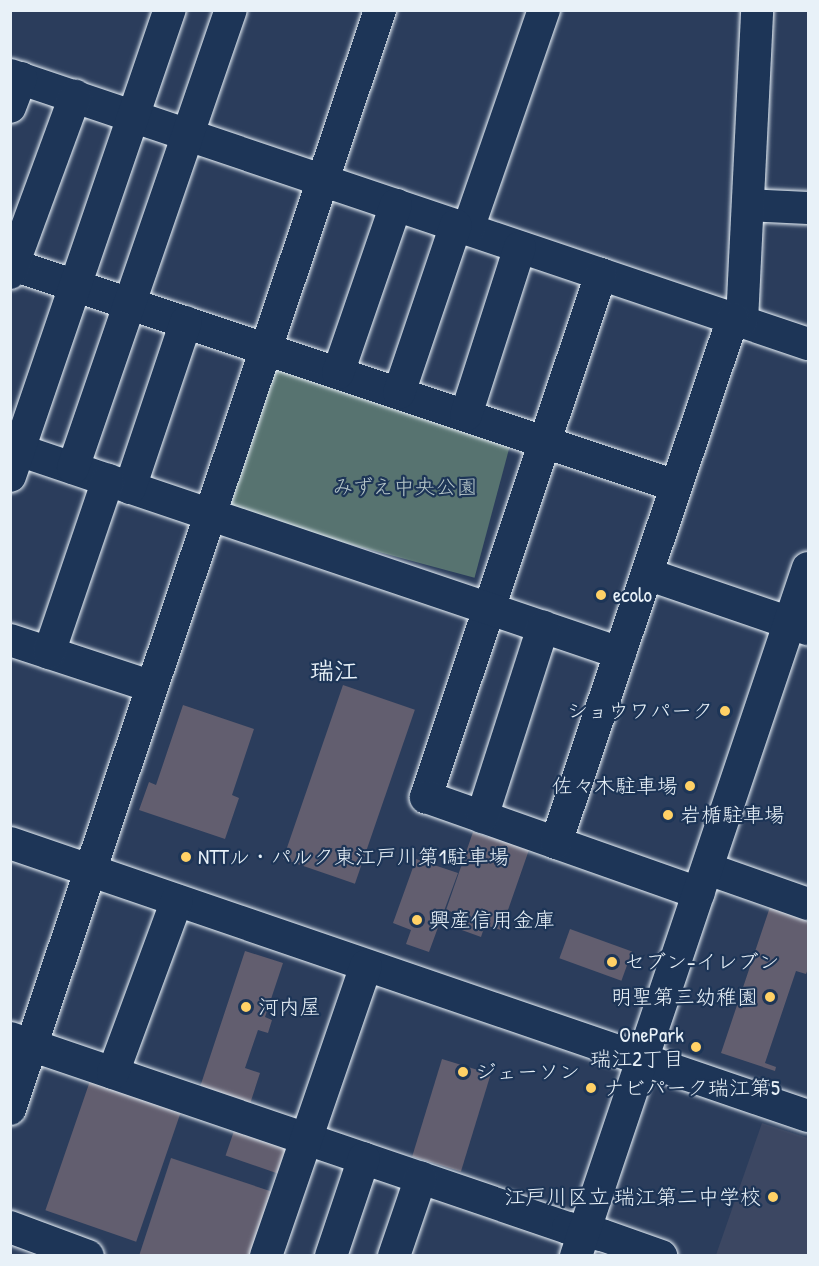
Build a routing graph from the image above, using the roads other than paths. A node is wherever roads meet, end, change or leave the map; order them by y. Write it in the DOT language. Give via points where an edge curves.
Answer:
graph roads {
  1 [pos="170,10"];
  2 [pos="231,10"];
  3 [pos="380,10"];
  4 [pos="544,10"];
  5 [pos="757,10"];
  6 [pos="16,76"];
  7 [pos="75,96"];
  8 [pos="10,107"];
  9 [pos="134,116"];
  10 [pos="188,135"];
  11 [pos="323,180"];
  12 [pos="396,205"];
  13 [pos="748,206"];
  14 [pos="808,208"];
  15 [pos="462,227"];
  16 [pos="520,247"];
  17 [pos="11,267"];
  18 [pos="601,274"];
  19 [pos="76,286"];
  20 [pos="130,304"];
  21 [pos="737,320"];
  22 [pos="186,322"];
  23 [pos="808,344"];
  24 [pos="265,349"];
  25 [pos="338,373"];
  26 [pos="399,393"];
  27 [pos="466,416"];
  28 [pos="545,442"];
  29 [pos="13,458"];
  30 [pos="73,468"];
  31 [pos="119,484"];
  32 [pos="676,486"];
  33 [pos="209,514"];
  34 [pos="808,568"];
  35 [pos="647,574"];
  36 [pos="489,609"];
  37 [pos="799,626"];
  38 [pos="543,627"];
  39 [pos="10,640"];
  40 [pos="49,652"];
  41 [pos="620,653"];
  42 [pos="150,686"];
  43 [pos="482,817"];
  44 [pos="10,843"];
  45 [pos="556,843"];
  46 [pos="89,870"];
  47 [pos="703,881"];
  48 [pos="177,900"];
  49 [pos="808,904"];
  50 [pos="366,966"];
  51 [pos="21,1041"];
  52 [pos="644,1058"];
  53 [pos="113,1073"];
  54 [pos="10,1109"];
  55 [pos="808,1116"];
  56 [pos="307,1138"];
  57 [pos="364,1158"];
  58 [pos="421,1177"];
  59 [pos="10,1227"];
  60 [pos="580,1243"];
  61 [pos="55,1250"];
  62 [pos="88,1256"];
  63 [pos="266,1256"];
  64 [pos="331,1256"];
  65 [pos="394,1256"];
  66 [pos="661,1256"];
  1 -- 9 [label="street"];
  2 -- 10 [label="street"];
  3 -- 11 [label="street"];
  4 -- 15 [label="street"];
  5 -- 13 [label="street"];
  6 -- 7 [label="street"];
  6 -- 8 [label="street"];
  7 -- 9 [label="street"];
  7 -- 17 [label="street"];
  9 -- 10 [label="street"];
  9 -- 19 [label="street"];
  10 -- 11 [label="street"];
  10 -- 20 [label="street"];
  11 -- 12 [label="street"];
  11 -- 24 [label="street"];
  12 -- 15 [label="street"];
  12 -- 25 [label="street"];
  13 -- 14 [label="street"];
  13 -- 21 [label="street"];
  15 -- 16 [label="street"];
  15 -- 26 [label="street"];
  16 -- 18 [label="street"];
  16 -- 27 [label="street"];
  17 -- 19 [label="street"];
  18 -- 21 [label="street"];
  18 -- 28 [label="street"];
  19 -- 20 [label="street"];
  19 -- 29 [label="street"];
  20 -- 22 [label="street"];
  20 -- 30 [label="street"];
  21 -- 23 [label="street"];
  21 -- 32 [label="street"];
  22 -- 24 [label="street"];
  22 -- 31 [label="street"];
  24 -- 25 [label="street"];
  24 -- 33 [label="street"];
  25 -- 26 [label="street"];
  26 -- 27 [label="street"];
  27 -- 28 [label="street"];
  28 -- 32 [label="street"];
  28 -- 36 [label="street"];
  29 -- 30 [label="street"];
  30 -- 31 [label="street"];
  31 -- 33 [label="street"];
  31 -- 40 [label="street"];
  32 -- 35 [label="street"];
  33 -- 36 [label="street"];
  33 -- 42 [label="street"];
  34 -- 37 [label="street"];
  35 -- 37 [label="street"];
  35 -- 41 [label="street"];
  36 -- 38 [label="street"];
  36 -- 43 [label="street" via="426,797"];
  37 -- 47 [label="street"];
  38 -- 41 [label="street"];
  38 -- 43 [label="street"];
  39 -- 40 [label="street"];
  40 -- 42 [label="street"];
  41 -- 45 [label="street"];
  42 -- 46 [label="street"];
  43 -- 45 [label="street"];
  44 -- 46 [label="street"];
  45 -- 47 [label="street"];
  46 -- 48 [label="street"];
  46 -- 51 [label="street"];
  47 -- 49 [label="street"];
  47 -- 52 [label="street"];
  48 -- 50 [label="street"];
  48 -- 53 [label="street"];
  50 -- 52 [label="street"];
  50 -- 56 [label="street"];
  51 -- 53 [label="street"];
  51 -- 54 [label="street"];
  52 -- 55 [label="street"];
  52 -- 60 [label="street"];
  53 -- 56 [label="street"];
  56 -- 57 [label="street"];
  56 -- 63 [label="street"];
  57 -- 58 [label="street"];
  57 -- 64 [label="street"];
  58 -- 60 [label="street"];
  58 -- 65 [label="street"];
  59 -- 61 [label="street"];
  60 -- 66 [label="street"];
  61 -- 62 [label="street"];
}
